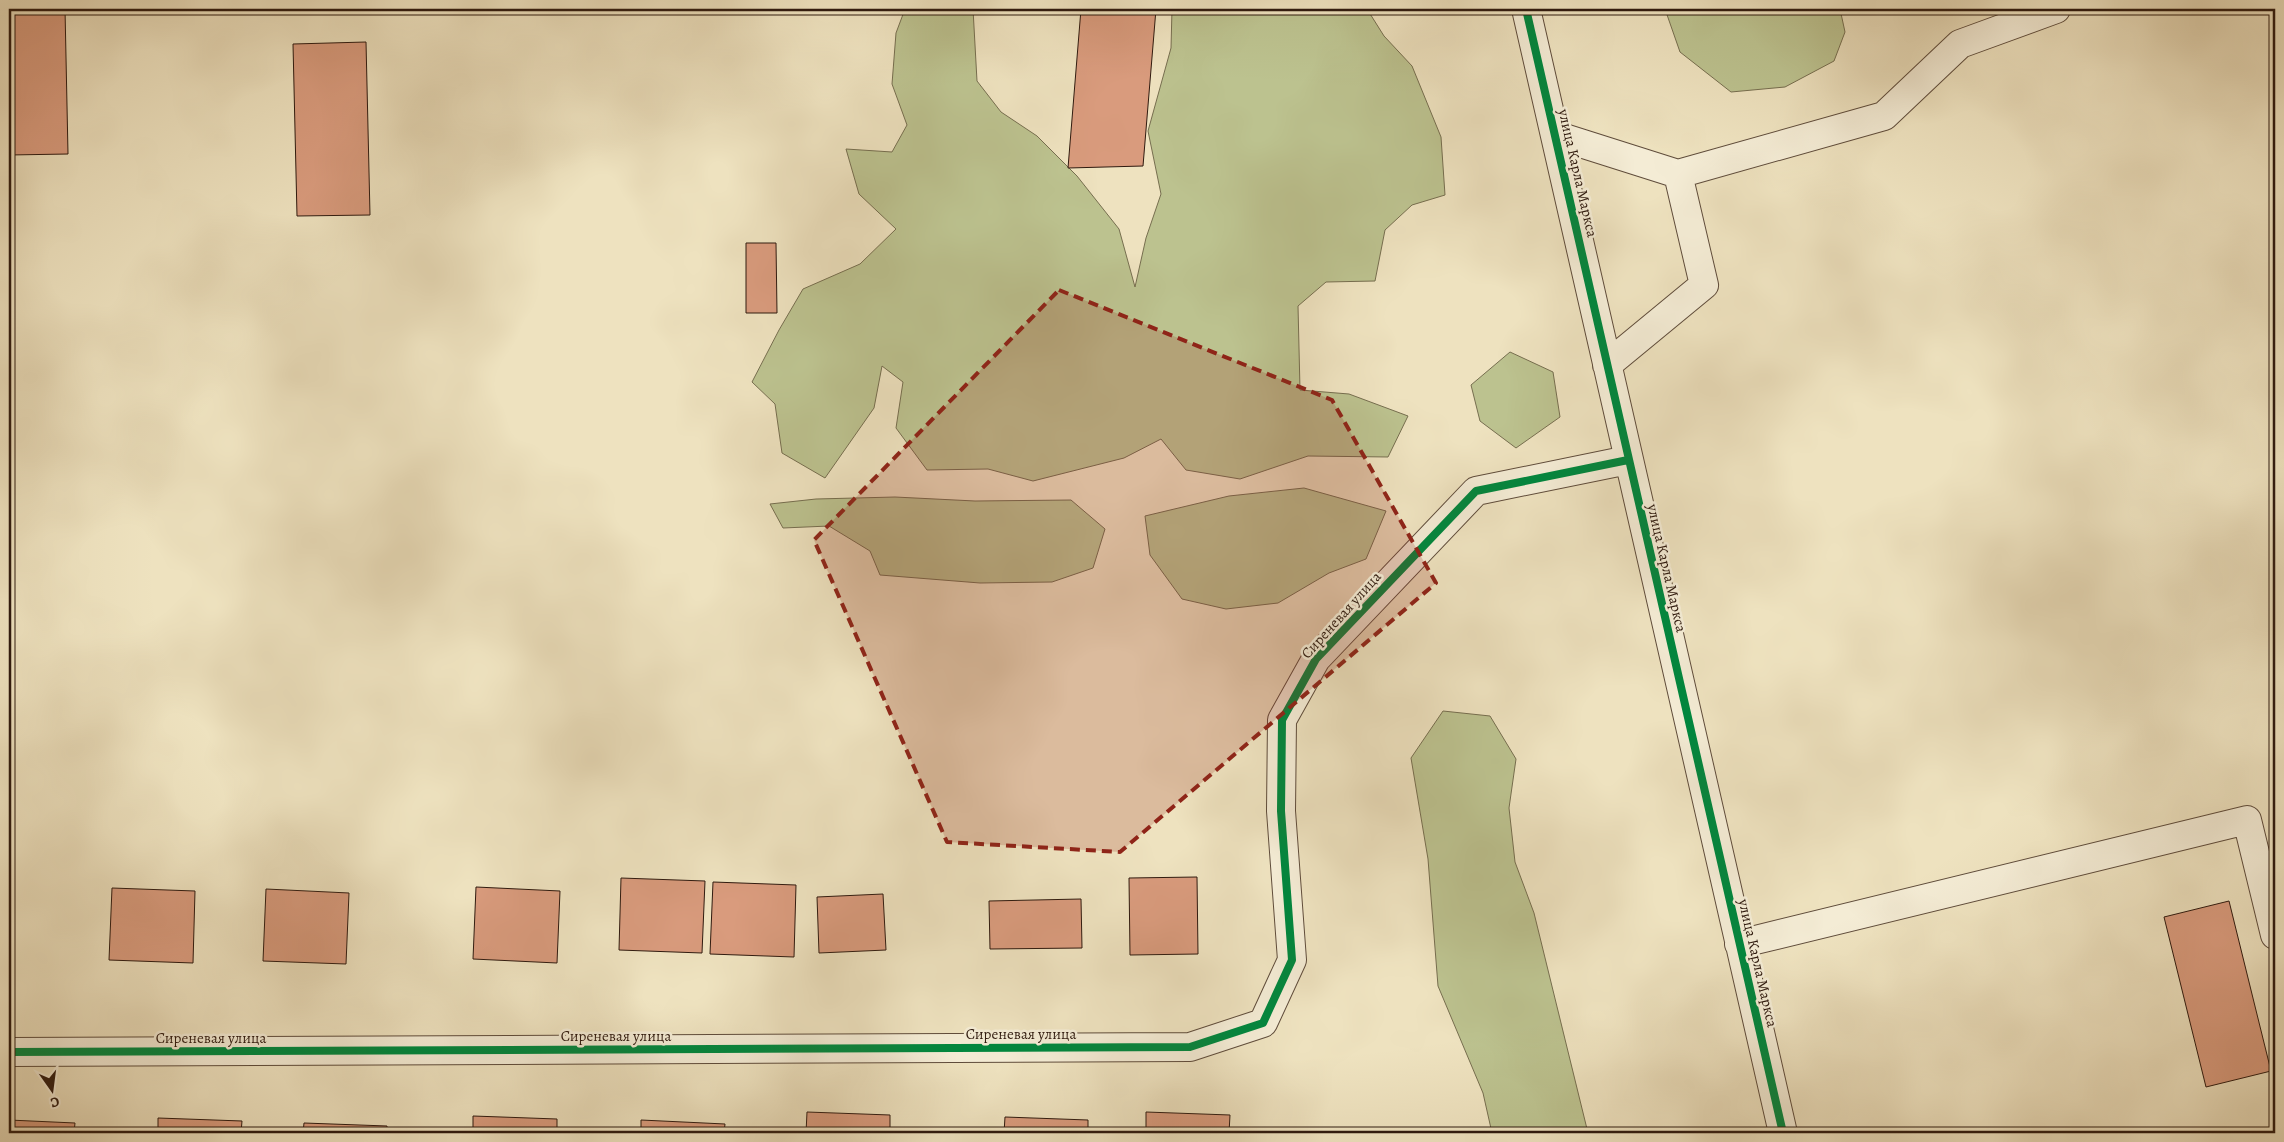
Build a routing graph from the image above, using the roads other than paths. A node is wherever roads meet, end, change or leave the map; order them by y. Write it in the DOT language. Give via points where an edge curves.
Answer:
graph roads {
  1 [pos="1526,9"];
  2 [pos="2056,9"];
  3 [pos="1555,135"];
  4 [pos="1678,174"];
  5 [pos="1607,365"];
  6 [pos="1628,460"];
  7 [pos="2275,935"];
  8 [pos="1739,944"];
  9 [pos="9,1052"];
  10 [pos="1782,1133"];
  1 -- 3 [label="street, улица Карла Маркса"];
  2 -- 4 [label="street" via="1960,44 1884,116"];
  3 -- 4 [label="street"];
  3 -- 5 [label="street, улица Карла Маркса"];
  4 -- 5 [label="street" via="1704,285"];
  5 -- 6 [label="street, улица Карла Маркса"];
  6 -- 8 [label="street, улица Карла Маркса"];
  6 -- 9 [label="street, Сиреневая улица" via="1476,491 1316,659 1282,720 1281,811 1292,960 1263,1023 1190,1047"];
  7 -- 8 [label="street" via="2247,820"];
  8 -- 10 [label="street, улица Карла Маркса"];
}
